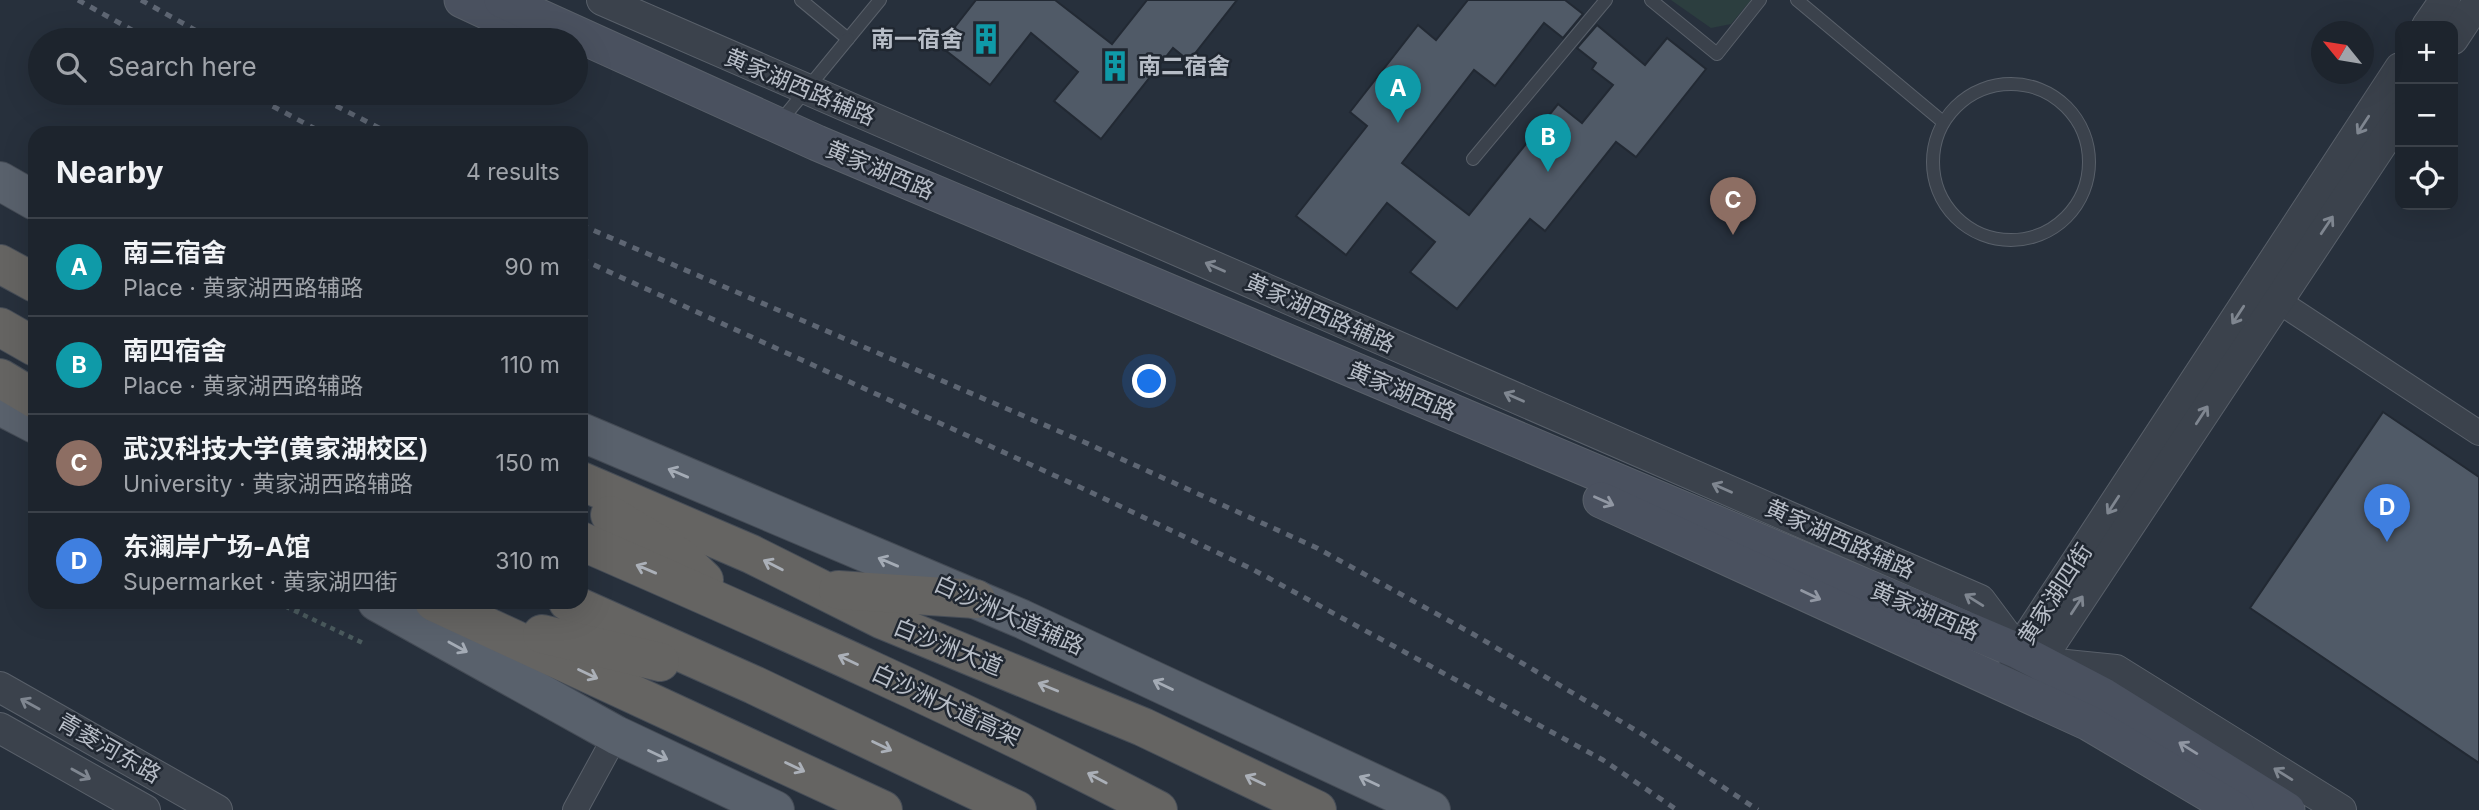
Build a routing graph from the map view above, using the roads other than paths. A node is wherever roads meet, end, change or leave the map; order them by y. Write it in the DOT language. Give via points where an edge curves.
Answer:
graph roads {
  1 [pos="462,0"];
  2 [pos="502,0"];
  3 [pos="602,0"];
  4 [pos="801,0"];
  5 [pos="880,0"];
  6 [pos="1606,0"];
  7 [pos="1651,0"];
  8 [pos="1760,0"];
  9 [pos="1797,0"];
  10 [pos="2445,0"];
  11 [pos="2479,0"];
  12 [pos="2430,21"];
  13 [pos="522,28"];
  14 [pos="563,28"];
  15 [pos="2458,32"];
  16 [pos="588,39"];
  17 [pos="848,39"];
  18 [pos="588,59"];
  19 [pos="2395,76"];
  20 [pos="807,88"];
  21 [pos="1943,122"];
  22 [pos="2395,124"];
  23 [pos="777,126"];
  24 [pos="1473,159"];
  25 [pos="0,181"];
  26 [pos="28,197"];
  27 [pos="0,239"];
  28 [pos="28,252"];
  29 [pos="0,264"];
  30 [pos="28,279"];
  31 [pos="2267,294"];
  32 [pos="0,327"];
  33 [pos="28,343"];
  34 [pos="0,378"];
  35 [pos="28,395"];
  36 [pos="0,406"];
  37 [pos="28,420"];
  38 [pos="2479,433"];
  39 [pos="588,435"];
  40 [pos="588,484"];
  41 [pos="588,502"];
  42 [pos="588,544"];
  43 [pos="821,589"];
  44 [pos="976,599"];
  45 [pos="731,606"];
  46 [pos="390,609"];
  47 [pos="449,609"];
  48 [pos="451,609"];
  49 [pos="584,609"];
  50 [pos="2028,657"];
  51 [pos="754,684"];
  52 [pos="0,687"];
  53 [pos="2009,687"];
  54 [pos="0,728"];
  55 [pos="616,735"];
  56 [pos="145,810"];
  57 [pos="217,810"];
  58 [pos="575,810"];
  59 [pos="775,810"];
  60 [pos="883,810"];
  61 [pos="1017,810"];
  62 [pos="1158,810"];
  63 [pos="1317,810"];
  64 [pos="1431,810"];
  65 [pos="2236,810"];
  66 [pos="2287,810"];
  67 [pos="2340,810"];
  1 -- 13 [label="main road"];
  2 -- 14 [label="main road, 黄家湖西路"];
  3 -- 20 [label="street, 黄家湖西路辅路"];
  4 -- 17 [label="lane"];
  5 -- 17 [label="lane"];
  6 -- 24 [label="lane"];
  7 -- 8 [label="lane" via="1717,54"];
  9 -- 21 [label="lane"];
  10 -- 12 [label="street"];
  11 -- 15 [label="street"];
  16 -- 23 [label="main road, 黄家湖西路"];
  17 -- 20 [label="lane"];
  18 -- 53 [label="main road, 黄家湖西路, one-way" via="719,119 1141,295"];
  19 -- 31 [label="street, 黄家湖四街, one-way"];
  20 -- 23 [label="lane"];
  50 -- 20 [label="street, 黄家湖西路辅路, one-way" via="1980,600"];
  21 -- 21 [label="lane" via="1933,147 1933,174 1941,199 1957,220 1980,235 2006,241 2032,237 2056,226 2076,207 2086,184 2089,159 2084,134 2072,112 2053,95 2030,85 2005,83 1981,89 1959,102"];
  31 -- 22 [label="street, 黄家湖四街, one-way"];
  23 -- 50 [label="main road, 黄家湖西路"];
  25 -- 26 [label="main road"];
  27 -- 28 [label="highway"];
  29 -- 30 [label="highway"];
  31 -- 38 [label="street"];
  31 -- 50 [label="street, 黄家湖四街"];
  32 -- 33 [label="highway"];
  34 -- 35 [label="highway"];
  36 -- 37 [label="main road"];
  44 -- 39 [label="main road, 白沙洲大道辅路, one-way"];
  43 -- 40 [label="highway, 白沙洲大道, one-way"];
  41 -- 45 [label="highway" via="681,558"];
  45 -- 42 [label="highway, one-way"];
  43 -- 44 [label="highway"];
  63 -- 43 [label="highway, 白沙洲大道, one-way" via="1143,726 883,620"];
  64 -- 44 [label="main road, 白沙洲大道辅路, one-way"];
  62 -- 45 [label="highway, 白沙洲大道高架, one-way" via="1047,752"];
  46 -- 55 [label="main road, one-way"];
  47 -- 60 [label="highway, one-way"];
  48 -- 51 [label="highway"];
  49 -- 51 [label="highway"];
  50 -- 53 [label="street, 黄家湖四街"];
  66 -- 50 [label="main road, 黄家湖西路, one-way" via="2104,696"];
  67 -- 50 [label="street, one-way" via="2116,670"];
  51 -- 61 [label="highway, one-way"];
  57 -- 52 [label="street, 青菱河东路, one-way"];
  53 -- 65 [label="main road, 黄家湖西路" via="2089,723"];
  54 -- 56 [label="street, 青菱河东路, one-way"];
  55 -- 58 [label="street"];
  55 -- 59 [label="main road, one-way"];
}
